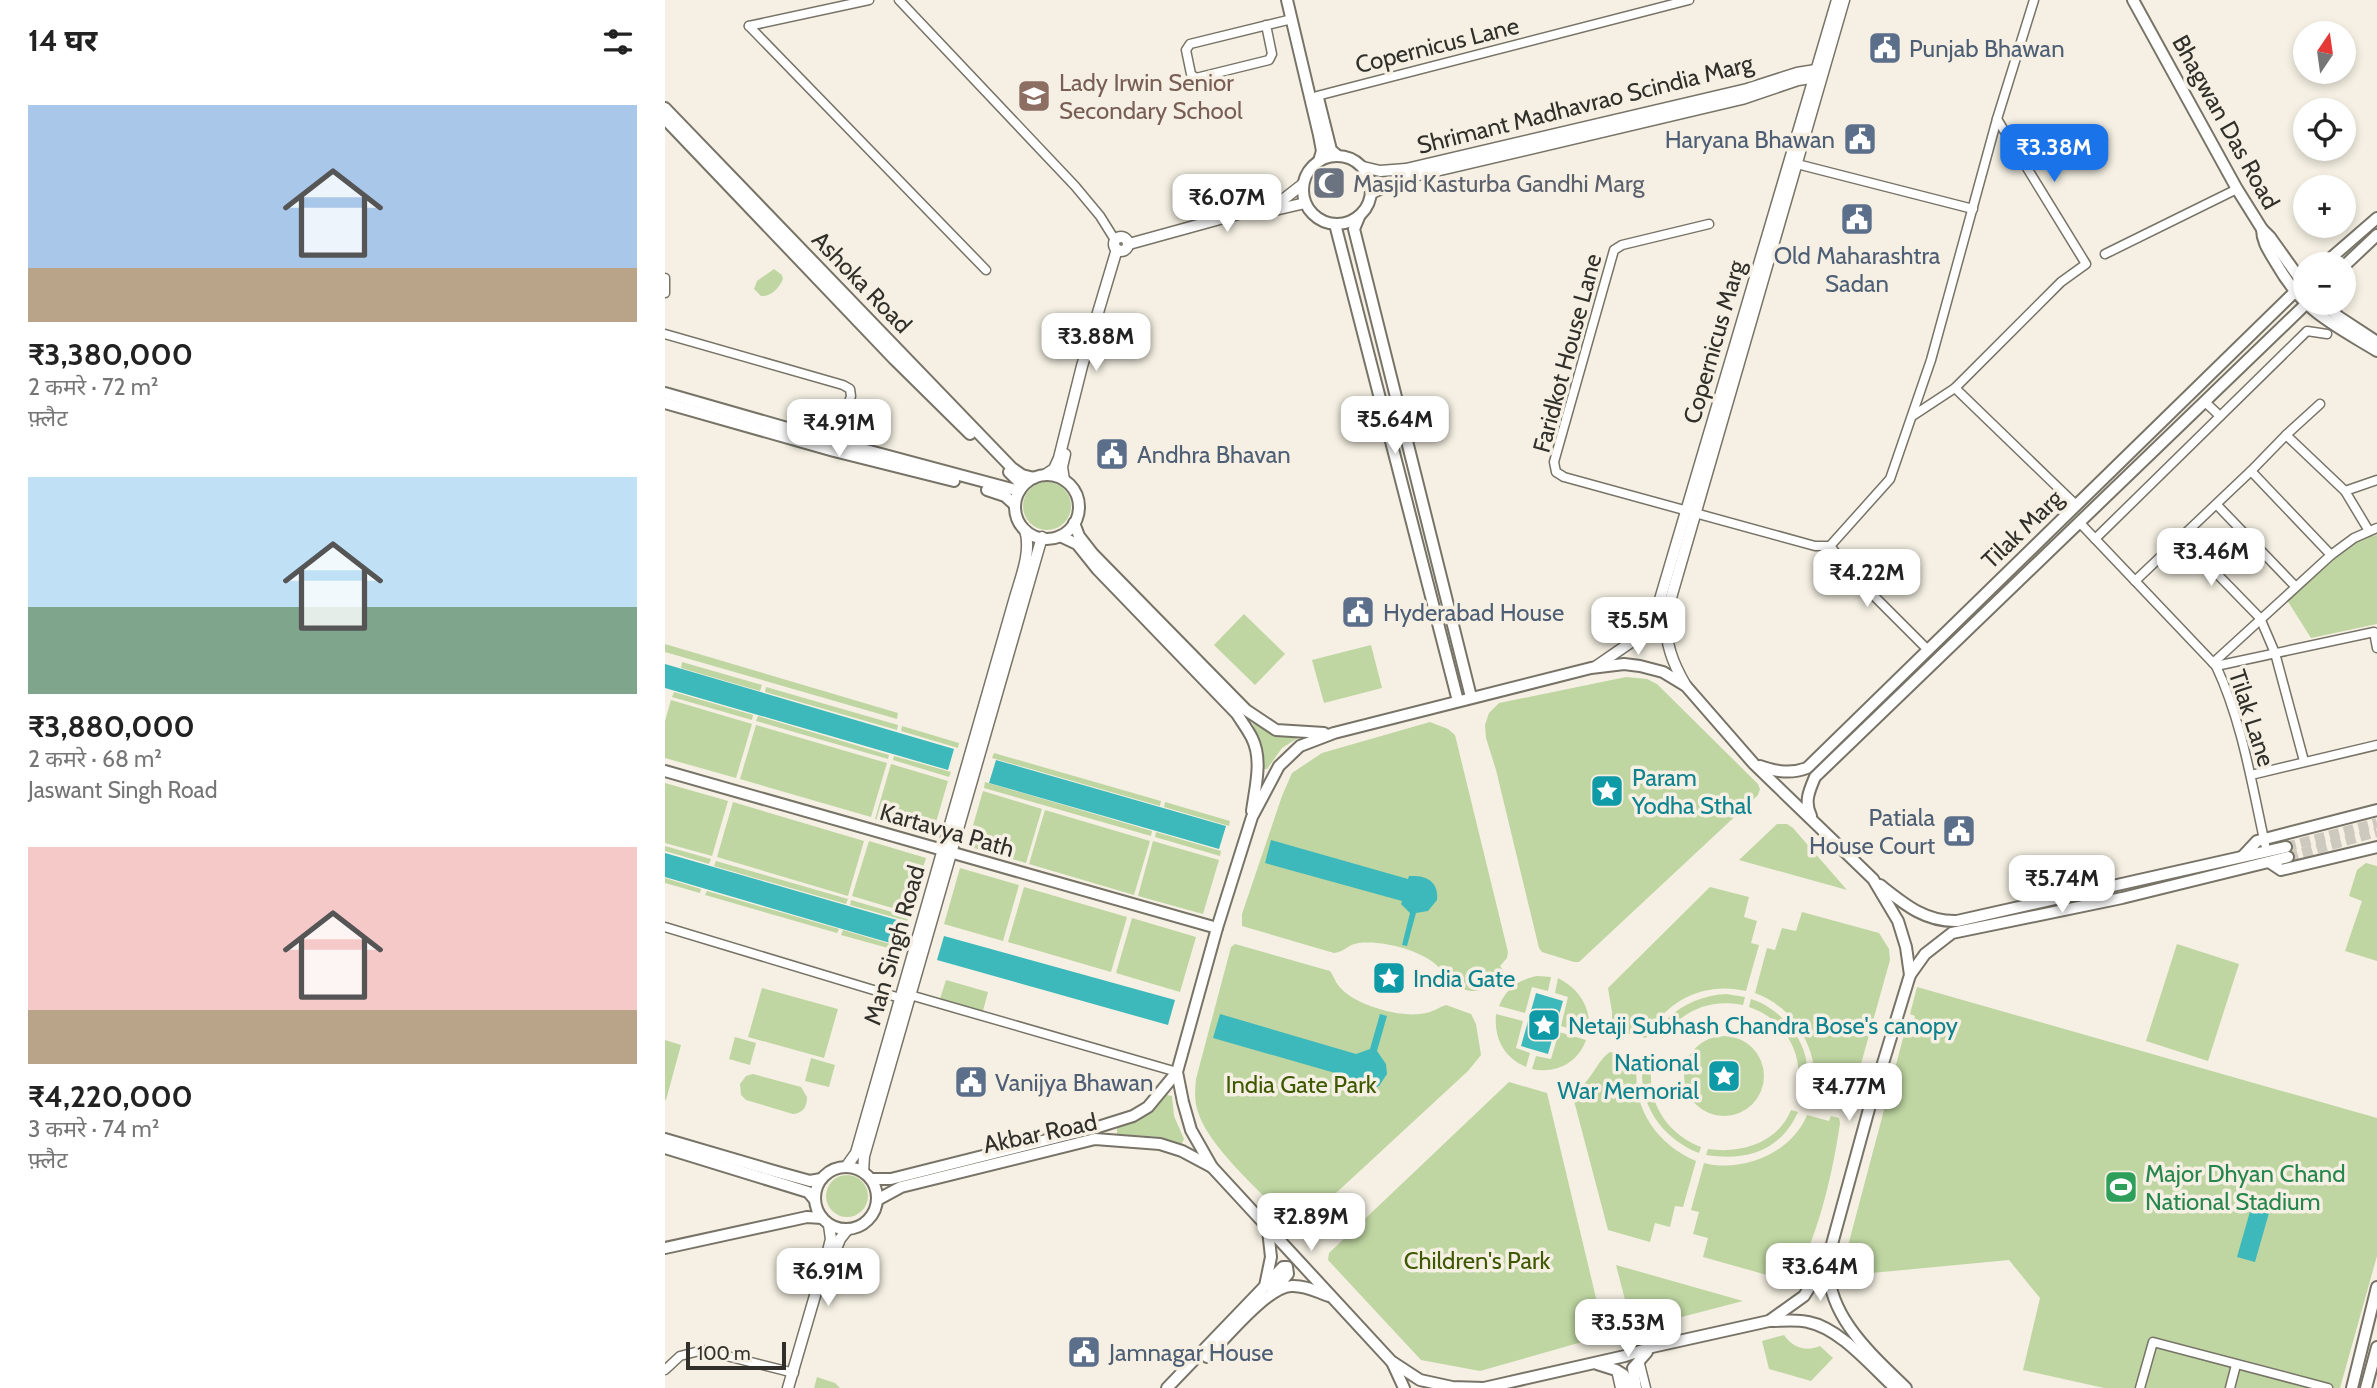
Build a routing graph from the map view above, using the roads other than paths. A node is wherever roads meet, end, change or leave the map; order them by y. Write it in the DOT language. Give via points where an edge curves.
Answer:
graph roads {
  1 [pos="869,0"];
  2 [pos="899,0"];
  3 [pos="1287,0"];
  4 [pos="1293,0"];
  5 [pos="1689,0"];
  6 [pos="1836,0"];
  7 [pos="1845,0"];
  8 [pos="2034,0"];
  9 [pos="2133,0"];
  10 [pos="1292,19"];
  11 [pos="1266,25"];
  12 [pos="1819,73"];
  13 [pos="1317,96"];
  14 [pos="665,108"];
  15 [pos="665,119"];
  16 [pos="1997,119"];
  17 [pos="1801,135"];
  18 [pos="1338,156"];
  19 [pos="1319,161"];
  20 [pos="1797,164"];
  21 [pos="1363,167"];
  22 [pos="1303,184"];
  23 [pos="2237,189"];
  24 [pos="1372,193"];
  25 [pos="1305,203"];
  26 [pos="1973,209"];
  27 [pos="1359,217"];
  28 [pos="2377,218"];
  29 [pos="1709,224"];
  30 [pos="1335,225"];
  31 [pos="2262,229"];
  32 [pos="2377,234"];
  33 [pos="1122,246"];
  34 [pos="2338,252"];
  35 [pos="2105,254"];
  36 [pos="2356,254"];
  37 [pos="2293,269"];
  38 [pos="986,270"];
  39 [pos="665,278"];
  40 [pos="2293,291"];
  41 [pos="665,292"];
  42 [pos="2293,294"];
  43 [pos="2295,315"];
  44 [pos="2323,315"];
  45 [pos="2337,315"];
  46 [pos="665,334"];
  47 [pos="2327,334"];
  48 [pos="2377,342"];
  49 [pos="2377,351"];
  50 [pos="1955,388"];
  51 [pos="665,394"];
  52 [pos="2205,402"];
  53 [pos="665,403"];
  54 [pos="2320,404"];
  55 [pos="1914,415"];
  56 [pos="2220,416"];
  57 [pos="2286,435"];
  58 [pos="835,447"];
  59 [pos="2251,471"];
  60 [pos="1039,476"];
  61 [pos="1064,480"];
  62 [pos="2377,480"];
  63 [pos="1020,490"];
  64 [pos="2345,491"];
  65 [pos="1015,505"];
  66 [pos="2076,505"];
  67 [pos="2217,505"];
  68 [pos="1691,511"];
  69 [pos="1074,523"];
  70 [pos="2080,523"];
  71 [pos="2373,529"];
  72 [pos="1025,530"];
  73 [pos="1060,536"];
  74 [pos="1042,537"];
  75 [pos="2182,538"];
  76 [pos="2095,539"];
  77 [pos="1830,547"];
  78 [pos="2331,555"];
  79 [pos="2135,581"];
  80 [pos="2295,586"];
  81 [pos="1661,614"];
  82 [pos="2260,618"];
  83 [pos="2375,632"];
  84 [pos="2377,648"];
  85 [pos="1928,650"];
  86 [pos="2276,653"];
  87 [pos="2215,664"];
  88 [pos="1591,668"];
  89 [pos="1686,686"];
  90 [pos="1471,698"];
  91 [pos="1458,701"];
  92 [pos="1242,712"];
  93 [pos="1334,733"];
  94 [pos="2377,745"];
  95 [pos="2304,761"];
  96 [pos="1754,764"];
  97 [pos="665,771"];
  98 [pos="2251,775"];
  99 [pos="2377,810"];
  100 [pos="1252,817"];
  101 [pos="1814,823"];
  102 [pos="2264,839"];
  103 [pos="2377,847"];
  104 [pos="2287,852"];
  105 [pos="947,853"];
  106 [pos="2243,856"];
  107 [pos="2268,856"];
  108 [pos="1873,879"];
  109 [pos="1935,920"];
  110 [pos="665,927"];
  111 [pos="1217,928"];
  112 [pos="1941,940"];
  113 [pos="1910,975"];
  114 [pos="905,996"];
  115 [pos="1177,1072"];
  116 [pos="1106,1125"];
  117 [pos="665,1139"];
  118 [pos="1109,1140"];
  119 [pos="665,1148"];
  120 [pos="846,1167"];
  121 [pos="1212,1167"];
  122 [pos="867,1176"];
  123 [pos="821,1179"];
  124 [pos="814,1200"];
  125 [pos="877,1200"];
  126 [pos="825,1221"];
  127 [pos="846,1229"];
  128 [pos="1268,1230"];
  129 [pos="665,1240"];
  130 [pos="665,1248"];
  131 [pos="1828,1258"];
  132 [pos="1296,1260"];
  133 [pos="2377,1287"];
  134 [pos="1269,1289"];
  135 [pos="1332,1297"];
  136 [pos="1769,1321"];
  137 [pos="2377,1347"];
  138 [pos="1652,1348"];
  139 [pos="1639,1360"];
  140 [pos="1391,1362"];
  141 [pos="1595,1363"];
  142 [pos="2236,1364"];
  143 [pos="665,1370"];
  144 [pos="1616,1370"];
  145 [pos="794,1373"];
  146 [pos="788,1388"];
  147 [pos="795,1388"];
  148 [pos="1167,1388"];
  149 [pos="1177,1388"];
  150 [pos="1404,1388"];
  151 [pos="1484,1388"];
  152 [pos="1621,1388"];
  153 [pos="1627,1388"];
  154 [pos="1636,1388"];
  155 [pos="1646,1388"];
  156 [pos="1895,1388"];
  157 [pos="1906,1388"];
  158 [pos="2140,1388"];
  159 [pos="2229,1388"];
  160 [pos="2328,1388"];
  161 [pos="2352,1388"];
  162 [pos="2366,1388"];
  1 -- 38 [label="street" via="749,26"];
  2 -- 33 [label="street" via="1075,186"];
  3 -- 10 [label="main road"];
  4 -- 13 [label="main road"];
  5 -- 13 [label="street, Copernicus Lane"];
  6 -- 12 [label="street, Copernicus Marg"];
  7 -- 12 [label="street, Copernicus Marg"];
  8 -- 16 [label="street"];
  9 -- 23 [label="main road, Bhagwan Das Road"];
  10 -- 11 [label="street"];
  10 -- 19 [label="main road" via="1319,135"];
  11 -- 11 [label="street" via="1189,44 1191,75 1196,78 1269,60 1272,54"];
  12 -- 17 [label="street, Copernicus Marg"];
  12 -- 21 [label="street, Shrimant Madhavrao Scindia Marg" via="1406,170"];
  12 -- 24 [label="street, Shrimant Madhavrao Scindia Marg" via="1742,99 1406,178"];
  13 -- 18 [label="main road" via="1331,150"];
  14 -- 60 [label="main road, Ashoka Road" via="1012,468 1022,475"];
  15 -- 63 [label="main road, Ashoka Road" via="894,359 1019,482"];
  16 -- 26 [label="street"];
  16 -- 50 [label="street" via="2086,264 2061,282"];
  17 -- 20 [label="street, Copernicus Marg"];
  17 -- 68 [label="street, Copernicus Marg"];
  18 -- 19 [label="main road"];
  18 -- 21 [label="main road"];
  19 -- 22 [label="main road"];
  20 -- 26 [label="street"];
  20 -- 68 [label="street, Copernicus Marg"];
  21 -- 24 [label="main road"];
  22 -- 25 [label="main road"];
  22 -- 33 [label="street" via="1280,202"];
  23 -- 31 [label="main road, Bhagwan Das Road"];
  23 -- 35 [label="street"];
  24 -- 27 [label="main road"];
  25 -- 30 [label="main road" via="1317,218"];
  25 -- 33 [label="street"];
  26 -- 55 [label="street"];
  27 -- 30 [label="main road"];
  27 -- 90 [label="main road" via="1354,229"];
  28 -- 34 [label="main road"];
  29 -- 68 [label="street, Faridkot House Lane" via="1614,250 1555,462 1556,472 1564,477"];
  30 -- 91 [label="main road"];
  31 -- 37 [label="main road, Bhagwan Das Road"];
  31 -- 40 [label="main road, Bhagwan Das Road" via="2262,241"];
  32 -- 36 [label="main road"];
  33 -- 60 [label="street" via="1082,366 1059,458 1054,469"];
  33 -- 61 [label="street" via="1081,389 1064,459"];
  39 -- 41 [label="street"];
  42 -- 66 [label="main road, Tilak Marg"];
  43 -- 52 [label="main road, Tilak Marg"];
  44 -- 49 [label="main road, Bhagwan Das Road"];
  45 -- 48 [label="main road"];
  46 -- 58 [label="street" via="850,389"];
  47 -- 56 [label="street" via="2307,331"];
  50 -- 55 [label="street"];
  50 -- 66 [label="street"];
  51 -- 58 [label="main road"];
  52 -- 56 [label="street"];
  52 -- 70 [label="main road, Tilak Marg"];
  53 -- 58 [label="main road"];
  54 -- 57 [label="street"];
  55 -- 77 [label="street" via="1888,483"];
  56 -- 76 [label="street"];
  57 -- 59 [label="street"];
  57 -- 64 [label="street"];
  58 -- 63 [label="main road"];
  58 -- 65 [label="main road" via="993,491"];
  59 -- 67 [label="street"];
  59 -- 78 [label="street"];
  60 -- 61 [label="main road"];
  60 -- 63 [label="main road"];
  61 -- 69 [label="main road" via="1079,503"];
  62 -- 64 [label="street"];
  63 -- 65 [label="main road"];
  64 -- 71 [label="street"];
  65 -- 72 [label="main road"];
  66 -- 85 [label="main road, Tilak Marg"];
  67 -- 75 [label="street"];
  67 -- 80 [label="street"];
  68 -- 77 [label="street"];
  68 -- 81 [label="street, Copernicus Marg"];
  69 -- 73 [label="main road"];
  69 -- 92 [label="main road" via="1093,554"];
  70 -- 76 [label="street, Tilak Lane"];
  70 -- 101 [label="main road, Tilak Marg" via="1815,776 1807,797"];
  71 -- 78 [label="street"];
  72 -- 74 [label="main road"];
  72 -- 105 [label="street, Man Singh Road" via="1028,549"];
  73 -- 74 [label="main road"];
  73 -- 92 [label="main road" via="1077,544"];
  74 -- 105 [label="street, Man Singh Road"];
  75 -- 79 [label="street"];
  75 -- 82 [label="street"];
  76 -- 79 [label="street, Tilak Lane"];
  77 -- 85 [label="street"];
  78 -- 80 [label="street"];
  79 -- 87 [label="street, Tilak Lane"];
  80 -- 82 [label="street"];
  81 -- 88 [label="street, Copernicus Marg" via="1632,642"];
  81 -- 89 [label="street, Copernicus Marg" via="1671,659"];
  82 -- 86 [label="street"];
  82 -- 87 [label="street"];
  83 -- 84 [label="street"];
  83 -- 86 [label="street"];
  85 -- 96 [label="main road, Tilak Marg" via="1807,768 1774,771"];
  86 -- 87 [label="street"];
  86 -- 95 [label="street"];
  87 -- 98 [label="street, Tilak Lane"];
  88 -- 89 [label="main road" via="1640,666 1663,672"];
  88 -- 90 [label="main road"];
  89 -- 96 [label="main road"];
  90 -- 91 [label="main road"];
  91 -- 93 [label="main road"];
  92 -- 93 [label="main road" via="1276,730"];
  92 -- 100 [label="main road" via="1257,756"];
  93 -- 100 [label="main road" via="1300,746 1279,766"];
  94 -- 95 [label="street"];
  95 -- 98 [label="street"];
  96 -- 101 [label="main road"];
  97 -- 105 [label="main road, Kartavya Path"];
  98 -- 102 [label="street, Tilak Lane"];
  99 -- 102 [label="main road"];
  100 -- 111 [label="main road"];
  101 -- 108 [label="main road"];
  102 -- 106 [label="main road"];
  102 -- 107 [label="street, Tilak Lane"];
  103 -- 107 [label="main road" via="2281,870"];
  104 -- 107 [label="main road"];
  105 -- 111 [label="main road, Kartavya Path"];
  105 -- 114 [label="street, Man Singh Road"];
  106 -- 107 [label="main road"];
  106 -- 109 [label="main road" via="1957,921"];
  107 -- 112 [label="main road" via="2122,898 1952,933"];
  108 -- 109 [label="main road"];
  108 -- 113 [label="main road" via="1898,921"];
  109 -- 112 [label="main road"];
  110 -- 114 [label="street"];
  111 -- 115 [label="main road"];
  112 -- 113 [label="main road"];
  113 -- 131 [label="main road"];
  114 -- 115 [label="street"];
  114 -- 120 [label="street, Man Singh Road" via="856,1153"];
  114 -- 122 [label="street, Man Singh Road" via="864,1156"];
  115 -- 116 [label="main road, Akbar Road" via="1148,1107"];
  115 -- 121 [label="main road" via="1191,1129"];
  116 -- 118 [label="main road"];
  116 -- 122 [label="main road, Akbar Road" via="891,1179"];
  117 -- 123 [label="main road" via="810,1181"];
  118 -- 121 [label="main road, Akbar Road" via="1160,1144"];
  118 -- 125 [label="main road, Akbar Road" via="1095,1139 901,1187"];
  119 -- 124 [label="main road" via="809,1192"];
  120 -- 122 [label="main road"];
  120 -- 123 [label="main road"];
  121 -- 128 [label="main road"];
  122 -- 125 [label="main road" via="875,1186"];
  123 -- 124 [label="main road"];
  124 -- 126 [label="main road"];
  124 -- 129 [label="main road" via="806,1210 790,1215"];
  125 -- 127 [label="main road" via="871,1217 857,1228"];
  126 -- 127 [label="main road"];
  126 -- 130 [label="main road" via="807,1217"];
  126 -- 145 [label="street" via="831,1239"];
  127 -- 147 [label="street" via="836,1248"];
  128 -- 132 [label="main road"];
  128 -- 134 [label="main road"];
  131 -- 136 [label="main road" via="1804,1296"];
  131 -- 157 [label="main road" via="1827,1274 1843,1317 1863,1346"];
  132 -- 134 [label="main road"];
  132 -- 135 [label="main road"];
  133 -- 161 [label="main road"];
  134 -- 135 [label="main road" via="1298,1287"];
  134 -- 148 [label="main road"];
  134 -- 149 [label="main road"];
  135 -- 140 [label="main road"];
  136 -- 138 [label="main road"];
  136 -- 156 [label="main road" via="1807,1321 1830,1331"];
  137 -- 162 [label="main road"];
  138 -- 139 [label="main road"];
  138 -- 141 [label="main road"];
  139 -- 154 [label="main road" via="1633,1368"];
  139 -- 155 [label="street"];
  140 -- 150 [label="main road"];
  140 -- 151 [label="main road" via="1420,1380 1452,1388"];
  141 -- 144 [label="main road"];
  141 -- 151 [label="main road"];
  142 -- 158 [label="street" via="2153,1342"];
  142 -- 159 [label="street"];
  142 -- 160 [label="street"];
  143 -- 145 [label="street" via="680,1356 703,1350"];
  144 -- 152 [label="street"];
  144 -- 153 [label="main road" via="1625,1375"];
  145 -- 146 [label="street"];
}
